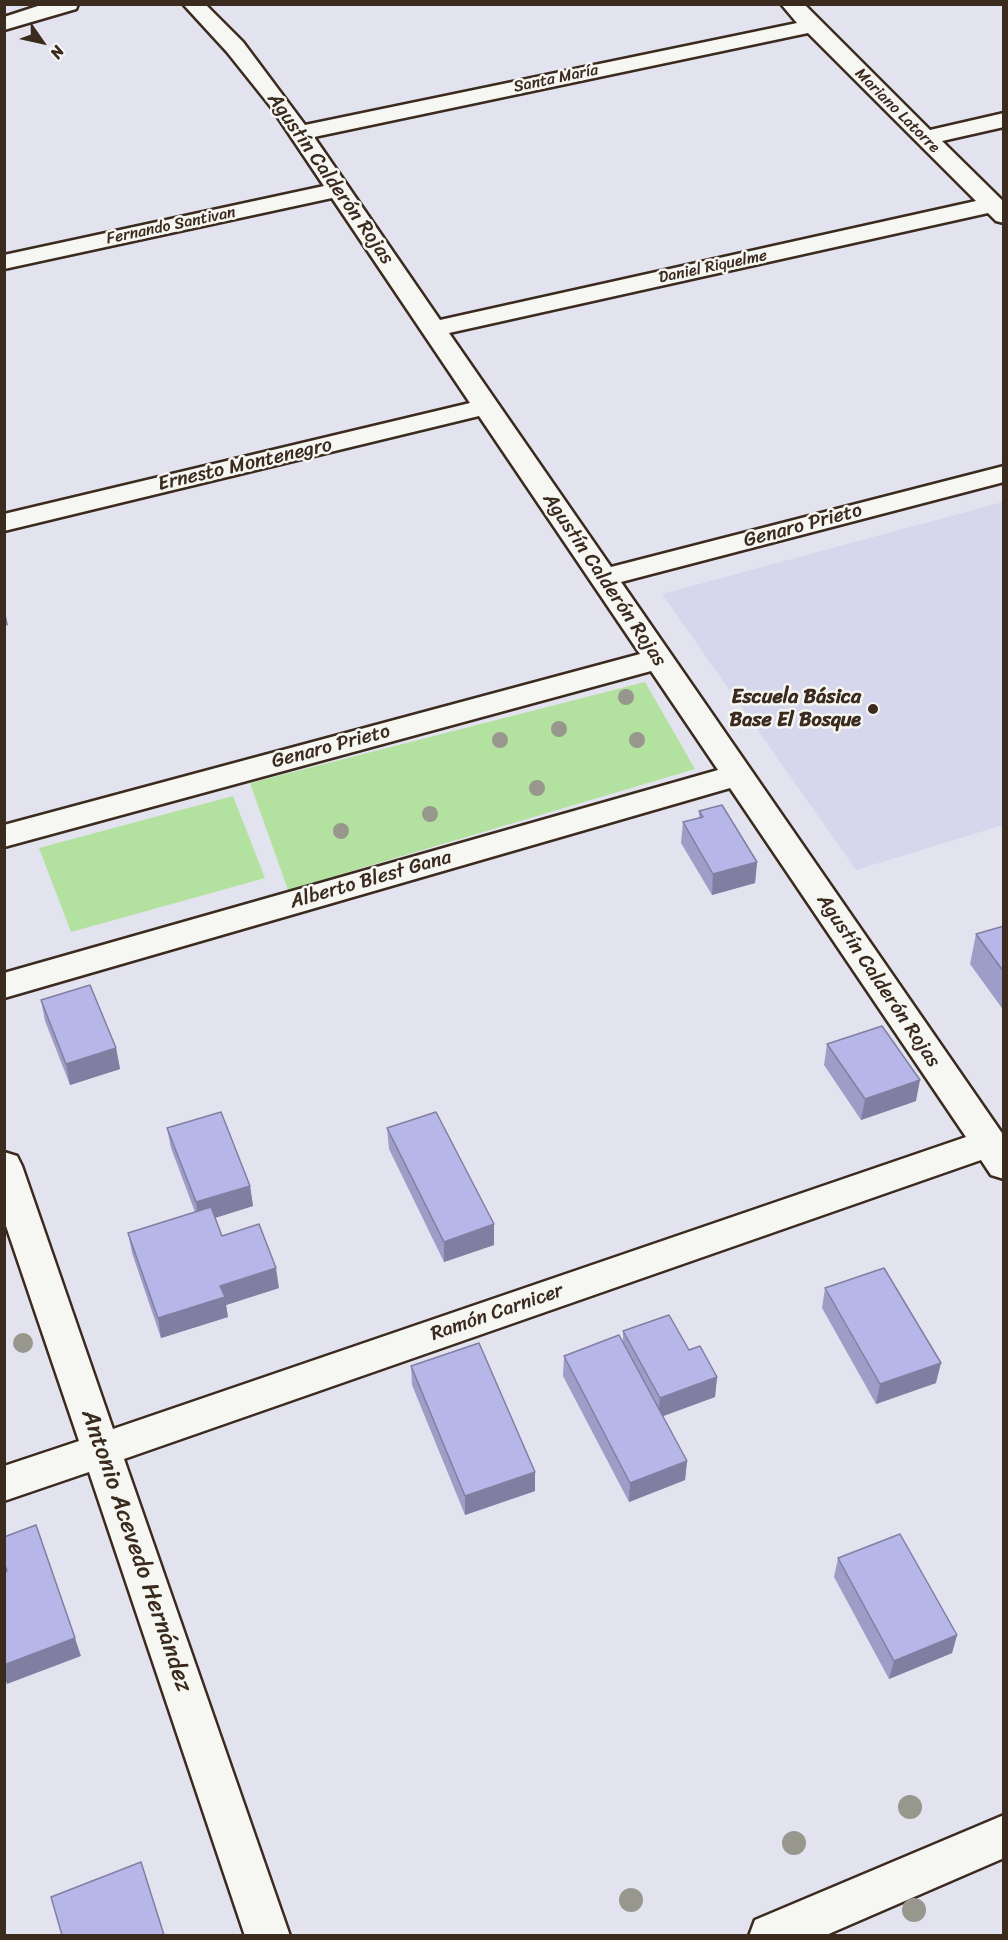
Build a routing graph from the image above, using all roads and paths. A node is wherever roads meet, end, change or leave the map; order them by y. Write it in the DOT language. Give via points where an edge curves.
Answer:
graph roads {
  1 [pos="68,4"];
  2 [pos="194,4"];
  3 [pos="791,4"];
  4 [pos="4,24"];
  5 [pos="812,26"];
  6 [pos="1004,120"];
  7 [pos="299,132"];
  8 [pos="924,138"];
  9 [pos="339,190"];
  10 [pos="998,211"];
  11 [pos="4,262"];
  12 [pos="433,329"];
  13 [pos="486,407"];
  14 [pos="1004,474"];
  15 [pos="4,523"];
  16 [pos="603,578"];
  17 [pos="658,658"];
  18 [pos="737,775"];
  19 [pos="4,836"];
  20 [pos="4,986"];
  21 [pos="996,1154"];
  22 [pos="4,1166"];
  23 [pos="101,1449"];
  24 [pos="4,1484"];
  25 [pos="1004,1836"];
  26 [pos="268,1935"];
  27 [pos="771,1935"];
  1 -- 4 [label="street"];
  2 -- 7 [label="street, Agustín Calderón Rojas" via="253,68"];
  3 -- 5 [label="street, Mariano Latorre"];
  5 -- 7 [label="street, Santa María"];
  5 -- 8 [label="street, Mariano Latorre"];
  6 -- 8 [label="street"];
  7 -- 9 [label="street, Agustín Calderón Rojas"];
  8 -- 10 [label="street, Mariano Latorre"];
  9 -- 11 [label="street, Fernando Santivan"];
  9 -- 12 [label="street, Agustín Calderón Rojas"];
  10 -- 12 [label="street, Daniel Riquelme"];
  12 -- 13 [label="street, Agustín Calderón Rojas"];
  13 -- 15 [label="street, Ernesto Montenegro"];
  13 -- 16 [label="street, Agustín Calderón Rojas"];
  14 -- 16 [label="street, Genaro Prieto"];
  16 -- 17 [label="street, Agustín Calderón Rojas"];
  17 -- 18 [label="street, Agustín Calderón Rojas"];
  17 -- 19 [label="street, Genaro Prieto"];
  18 -- 20 [label="street, Alberto Blest Gana"];
  18 -- 21 [label="street, Agustín Calderón Rojas"];
  21 -- 23 [label="street, Ramón Carnicer"];
  22 -- 23 [label="street, Antonio Acevedo Hernández"];
  23 -- 24 [label="street, Ramón Carnicer"];
  23 -- 26 [label="street, Antonio Acevedo Hernández"];
  25 -- 27 [label="street"];
}
